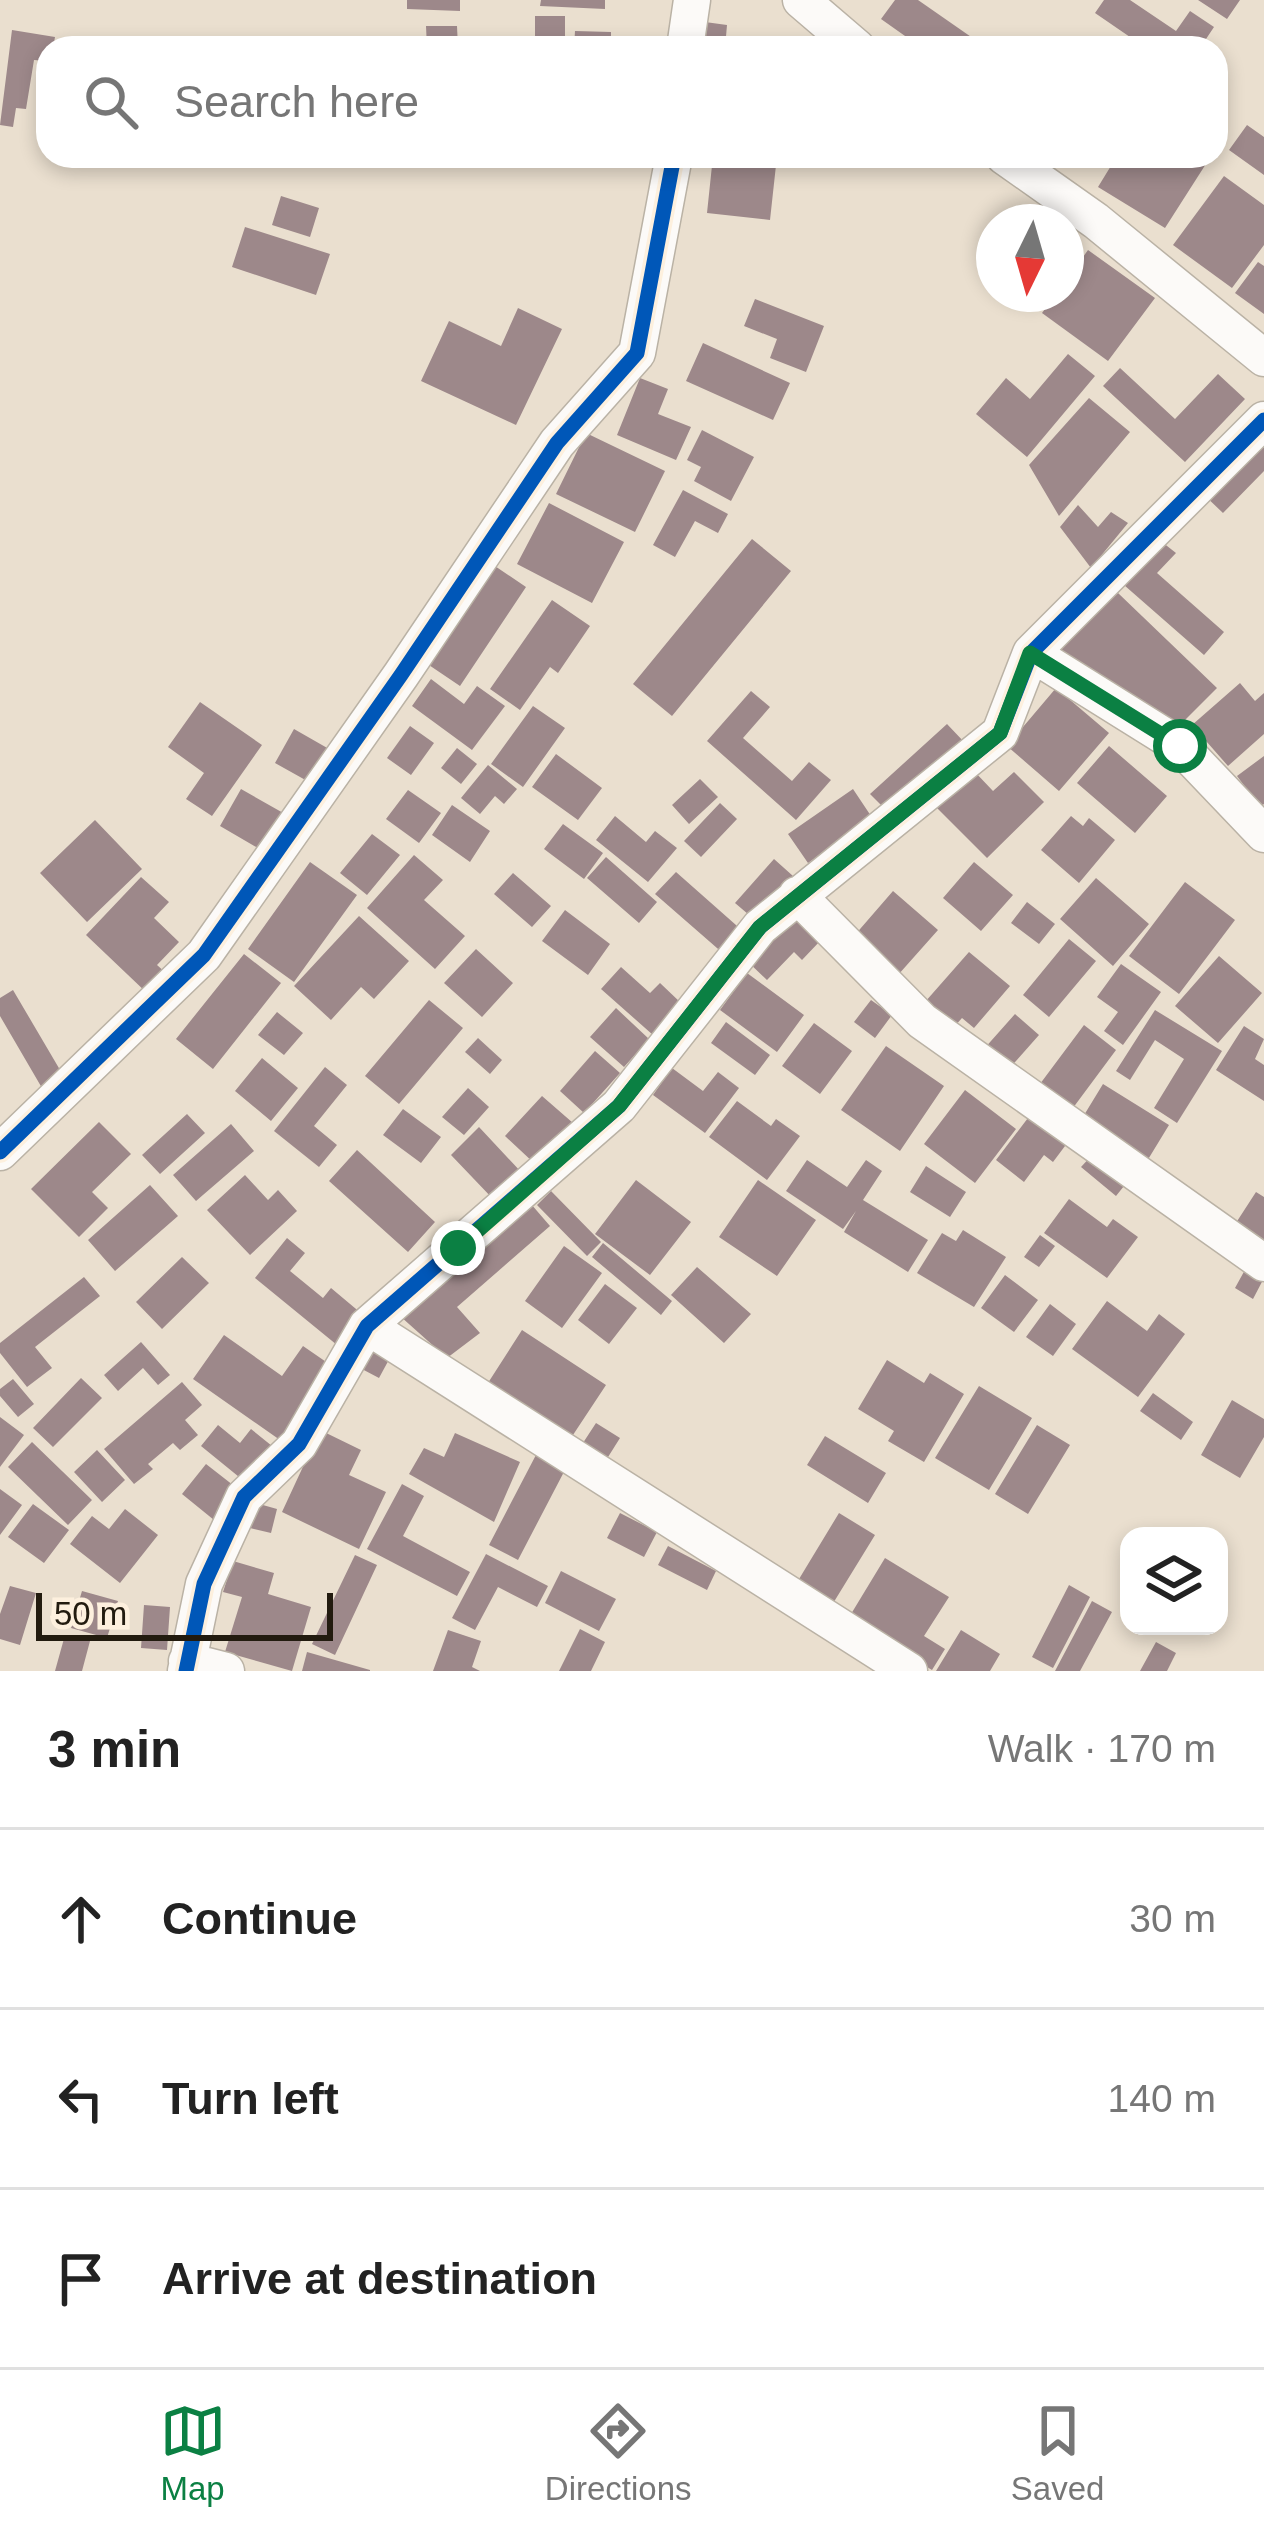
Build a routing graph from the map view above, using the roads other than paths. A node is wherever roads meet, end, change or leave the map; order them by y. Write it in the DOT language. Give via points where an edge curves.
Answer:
graph roads {
  1 [pos="692,0"];
  2 [pos="801,0"];
  3 [pos="687,36"];
  4 [pos="843,36"];
  5 [pos="672,168"];
  6 [pos="1021,168"];
  7 [pos="1264,358"];
  8 [pos="1264,420"];
  9 [pos="1030,653"];
  10 [pos="1264,834"];
  11 [pos="797,895"];
  12 [pos="0,1152"];
  13 [pos="1264,1263"];
  14 [pos="367,1326"];
  15 [pos="186,1666"];
  16 [pos="226,1671"];
  17 [pos="909,1671"];
  1 -- 3 [label="street"];
  2 -- 4 [label="street"];
  5 -- 12 [label="street" via="637,353 557,443 204,955"];
  6 -- 7 [label="street"];
  8 -- 9 [label="street"];
  9 -- 10 [label="street" via="1180,746"];
  9 -- 11 [label="street" via="1000,733"];
  11 -- 13 [label="street" via="922,1021"];
  11 -- 14 [label="street" via="760,927 619,1106"];
  14 -- 15 [label="street" via="298,1444 244,1497 204,1584"];
  14 -- 17 [label="street"];
  15 -- 16 [label="street"];
}
